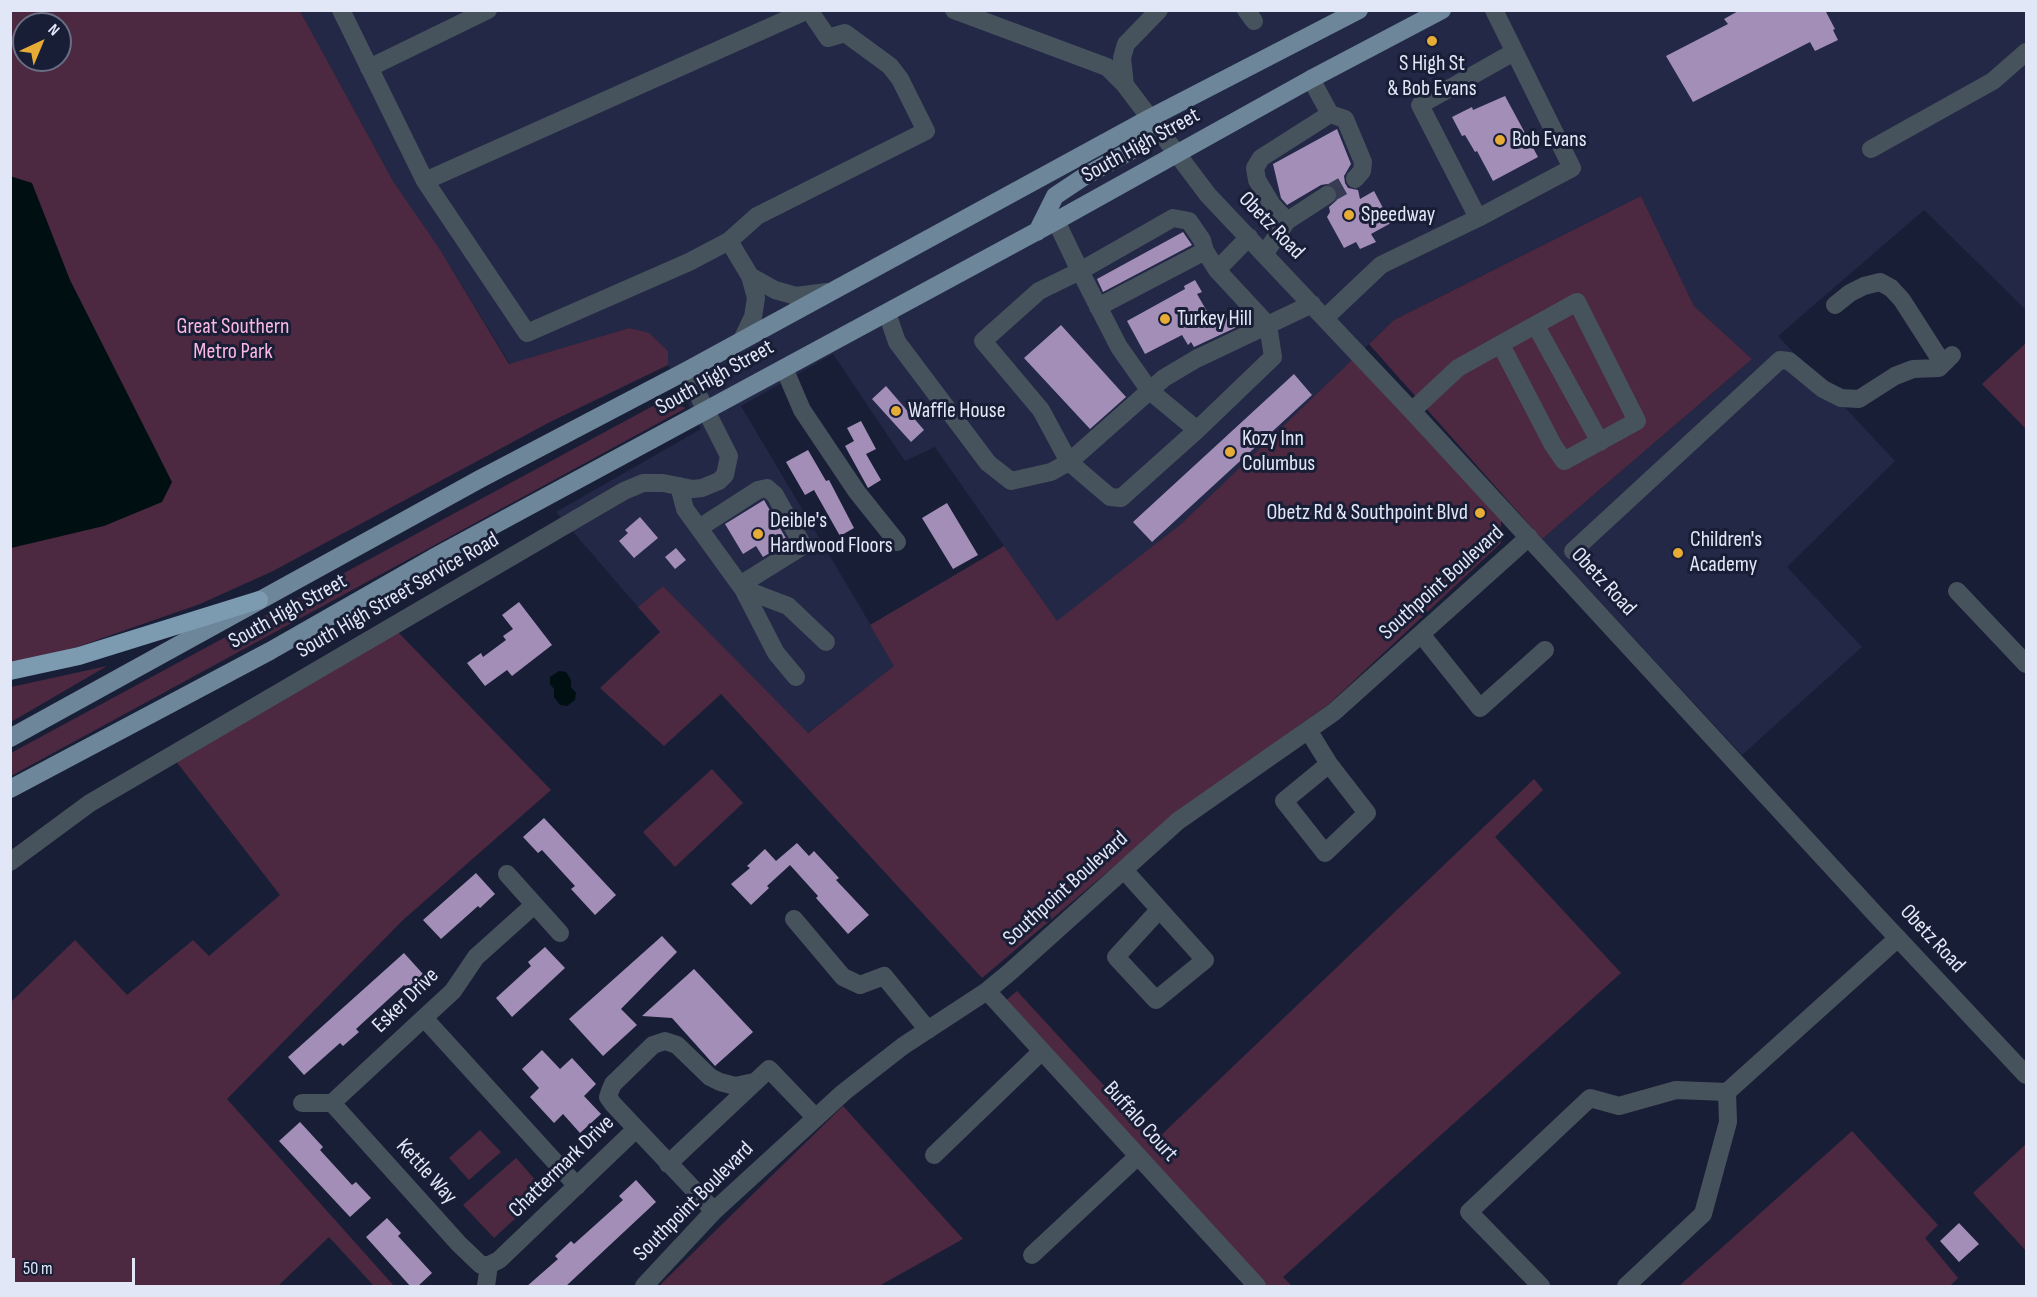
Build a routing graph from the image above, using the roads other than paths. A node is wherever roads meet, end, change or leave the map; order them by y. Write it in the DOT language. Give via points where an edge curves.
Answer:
graph roads {
  1 [pos="341,10"];
  2 [pos="488,10"];
  3 [pos="809,10"];
  4 [pos="1159,10"];
  5 [pos="1359,10"];
  6 [pos="1442,10"];
  7 [pos="1494,10"];
  8 [pos="956,11"];
  9 [pos="1514,52"];
  10 [pos="2026,52"];
  11 [pos="369,68"];
  12 [pos="1311,79"];
  13 [pos="1125,85"];
  14 [pos="1330,114"];
  15 [pos="1150,118"];
  16 [pos="1871,149"];
  17 [pos="1176,153"];
  18 [pos="1355,179"];
  19 [pos="425,181"];
  20 [pos="1327,195"];
  21 [pos="1478,218"];
  22 [pos="1056,221"];
  23 [pos="1287,221"];
  24 [pos="1037,232"];
  25 [pos="1249,237"];
  26 [pos="729,241"];
  27 [pos="1205,251"];
  28 [pos="1265,253"];
  29 [pos="1217,270"];
  30 [pos="1080,271"];
  31 [pos="750,276"];
  32 [pos="827,292"];
  33 [pos="1312,304"];
  34 [pos="1835,305"];
  35 [pos="1098,307"];
  36 [pos="887,313"];
  37 [pos="1325,318"];
  38 [pos="1268,325"];
  39 [pos="1536,326"];
  40 [pos="742,340"];
  41 [pos="1501,345"];
  42 [pos="784,368"];
  43 [pos="686,371"];
  44 [pos="1150,391"];
  45 [pos="706,411"];
  46 [pos="1412,411"];
  47 [pos="1197,430"];
  48 [pos="1600,442"];
  49 [pos="1069,462"];
  50 [pos="679,486"];
  51 [pos="699,528"];
  52 [pos="1529,537"];
  53 [pos="897,542"];
  54 [pos="1573,551"];
  55 [pos="742,587"];
  56 [pos="1957,591"];
  57 [pos="260,600"];
  58 [pos="1422,634"];
  59 [pos="826,642"];
  60 [pos="1545,650"];
  61 [pos="2026,664"];
  62 [pos="10,671"];
  63 [pos="796,677"];
  64 [pos="1308,730"];
  65 [pos="10,738"];
  66 [pos="1329,764"];
  67 [pos="10,789"];
  68 [pos="10,862"];
  69 [pos="1124,870"];
  70 [pos="507,874"];
  71 [pos="534,904"];
  72 [pos="1159,910"];
  73 [pos="794,919"];
  74 [pos="560,933"];
  75 [pos="1898,938"];
  76 [pos="987,991"];
  77 [pos="424,1018"];
  78 [pos="928,1030"];
  79 [pos="1042,1051"];
  80 [pos="2026,1075"];
  81 [pos="754,1082"];
  82 [pos="1727,1092"];
  83 [pos="302,1103"];
  84 [pos="332,1103"];
  85 [pos="815,1117"];
  86 [pos="636,1129"];
  87 [pos="933,1155"];
  88 [pos="1138,1156"];
  89 [pos="668,1164"];
  90 [pos="577,1186"];
  91 [pos="714,1211"];
  92 [pos="1032,1255"];
  93 [pos="489,1265"];
  94 [pos="1254,1286"];
  95 [pos="486,1287"];
  96 [pos="644,1287"];
  97 [pos="1541,1287"];
  98 [pos="1626,1287"];
  1 -- 11 [label="street"];
  2 -- 11 [label="street"];
  3 -- 19 [label="street"];
  3 -- 26 [label="street" via="828,38 845,33 890,66 926,131 757,216"];
  4 -- 13 [label="street" via="1126,44 1122,58"];
  5 -- 15 [label="main road, South High Street"];
  6 -- 12 [label="main road, South High Street"];
  7 -- 9 [label="street"];
  8 -- 13 [label="street, Obetz Road" via="1107,67"];
  9 -- 21 [label="street" via="1420,105"];
  9 -- 21 [label="street" via="1572,168"];
  10 -- 16 [label="street" via="1994,81"];
  11 -- 19 [label="street"];
  12 -- 14 [label="street"];
  12 -- 17 [label="main road, South High Street"];
  13 -- 15 [label="street, Obetz Road"];
  14 -- 18 [label="street" via="1345,119 1363,162"];
  14 -- 23 [label="street" via="1261,158 1255,168 1257,180 1272,205"];
  15 -- 17 [label="street, Obetz Road"];
  15 -- 24 [label="main road" via="1142,141 1134,149 1055,196"];
  15 -- 32 [label="main road, South High Street"];
  17 -- 22 [label="main road, South High Street"];
  17 -- 25 [label="street, Obetz Road" via="1208,195"];
  19 -- 26 [label="street" via="527,333"];
  20 -- 23 [label="street"];
  21 -- 37 [label="street" via="1381,264"];
  22 -- 24 [label="main road, South High Street"];
  22 -- 30 [label="street"];
  23 -- 28 [label="street"];
  24 -- 36 [label="main road, South High Street"];
  25 -- 28 [label="street, Obetz Road"];
  25 -- 29 [label="street"];
  26 -- 31 [label="street"];
  27 -- 29 [label="street"];
  27 -- 30 [label="street" via="1189,221 1173,218"];
  27 -- 35 [label="street"];
  28 -- 33 [label="street, Obetz Road"];
  29 -- 38 [label="street"];
  30 -- 35 [label="street"];
  30 -- 49 [label="street" via="1039,291 983,341 1041,410"];
  31 -- 32 [label="street" via="796,296"];
  31 -- 40 [label="street" via="756,298 753,317"];
  32 -- 40 [label="main road, South High Street"];
  33 -- 37 [label="street, Obetz Road"];
  33 -- 38 [label="street"];
  34 -- 54 [label="street" via="1850,292 1880,282 1902,300 1947,360 1939,368 1913,369 1895,376 1859,399 1841,398 1823,389 1789,361 1780,360"];
  35 -- 44 [label="street" via="1119,347"];
  36 -- 42 [label="main road, South High Street"];
  36 -- 49 [label="street" via="897,342 988,463 1011,481 1051,472"];
  37 -- 46 [label="street, Obetz Road"];
  38 -- 44 [label="street" via="1196,359"];
  38 -- 47 [label="street" via="1273,357"];
  39 -- 41 [label="street"];
  39 -- 48 [label="street"];
  39 -- 48 [label="street" via="1577,303 1637,421"];
  40 -- 43 [label="main road, South High Street"];
  41 -- 46 [label="street" via="1458,368"];
  41 -- 48 [label="street" via="1564,461"];
  42 -- 45 [label="main road, South High Street"];
  42 -- 53 [label="street" via="802,410 857,492"];
  43 -- 45 [label="street, South High Street Service Road"];
  43 -- 57 [label="main road, South High Street"];
  44 -- 47 [label="street"];
  44 -- 49 [label="street"];
  45 -- 50 [label="street, South High Street Service Road" via="729,456 727,470 711,486"];
  45 -- 67 [label="main road, South High Street"];
  46 -- 52 [label="street, Obetz Road"];
  47 -- 49 [label="street" via="1121,498 1110,497"];
  50 -- 51 [label="street" via="685,509"];
  50 -- 68 [label="street, South High Street Service Road" via="643,483 624,491 90,803"];
  51 -- 55 [label="street"];
  51 -- 55 [label="street" via="758,490 767,488 775,495 801,547"];
  52 -- 58 [label="street, Southpoint Boulevard"];
  52 -- 75 [label="street, Obetz Road"];
  55 -- 59 [label="street" via="788,606"];
  55 -- 63 [label="street" via="776,654"];
  56 -- 61 [label="street"];
  57 -- 62 [label="highway" via="79,656"];
  57 -- 65 [label="main road, South High Street"];
  58 -- 60 [label="street" via="1480,708"];
  58 -- 64 [label="street, Southpoint Boulevard"];
  64 -- 66 [label="street"];
  64 -- 69 [label="street, Southpoint Boulevard" via="1178,821"];
  66 -- 66 [label="street" via="1367,813 1325,853 1284,801"];
  69 -- 72 [label="street"];
  69 -- 76 [label="street, Southpoint Boulevard"];
  70 -- 71 [label="street"];
  71 -- 74 [label="street"];
  71 -- 77 [label="street, Esker Drive" via="476,957 453,991"];
  72 -- 72 [label="street" via="1205,960 1156,1000 1116,957"];
  73 -- 78 [label="street" via="843,976 860,985 884,976"];
  75 -- 80 [label="street, Obetz Road"];
  75 -- 82 [label="street"];
  76 -- 78 [label="street, Southpoint Boulevard"];
  76 -- 79 [label="street, Buffalo Court"];
  77 -- 84 [label="street, Esker Drive"];
  77 -- 90 [label="street"];
  78 -- 85 [label="street, Southpoint Boulevard"];
  79 -- 87 [label="street"];
  79 -- 88 [label="street, Buffalo Court"];
  81 -- 85 [label="street" via="769,1069"];
  81 -- 86 [label="street" via="727,1085 710,1077 677,1046 665,1041 653,1044 614,1084 609,1097"];
  81 -- 89 [label="street"];
  82 -- 97 [label="street" via="1676,1090 1619,1106 1590,1098 1468,1212"];
  82 -- 98 [label="street" via="1728,1122 1703,1214"];
  83 -- 84 [label="street"];
  84 -- 93 [label="street, Kettle Way" via="459,1244 481,1265"];
  85 -- 91 [label="street, Southpoint Boulevard"];
  86 -- 89 [label="street, Chattermark Drive"];
  86 -- 90 [label="street, Chattermark Drive"];
  88 -- 92 [label="street"];
  88 -- 94 [label="street, Buffalo Court"];
  89 -- 91 [label="street, Chattermark Drive"];
  90 -- 93 [label="street, Chattermark Drive"];
  91 -- 96 [label="street, Southpoint Boulevard"];
  93 -- 95 [label="street"];
}
